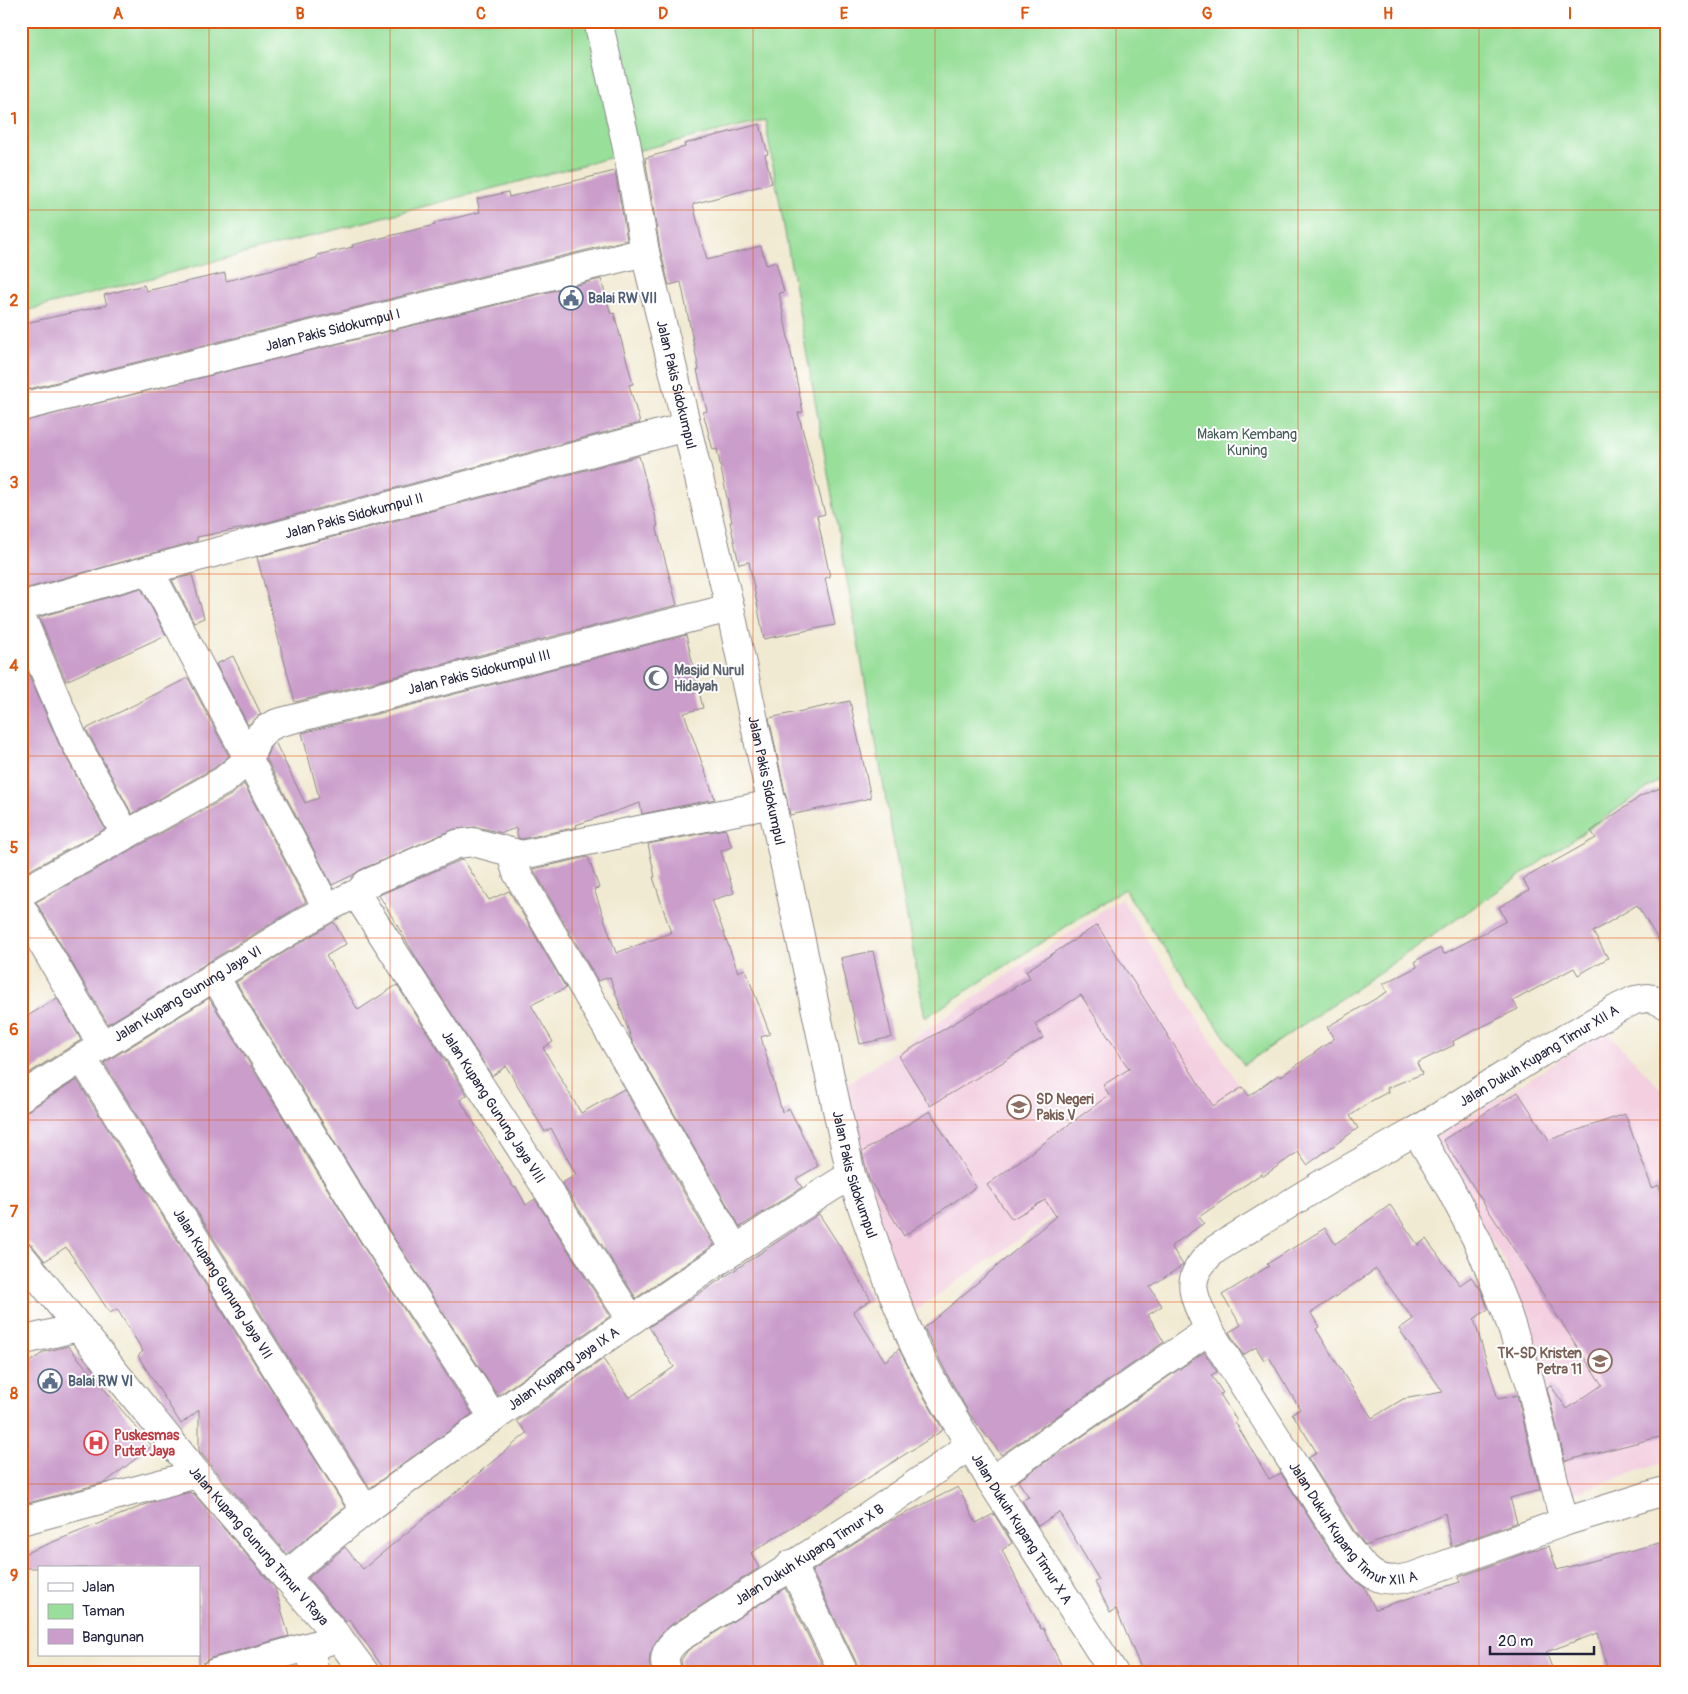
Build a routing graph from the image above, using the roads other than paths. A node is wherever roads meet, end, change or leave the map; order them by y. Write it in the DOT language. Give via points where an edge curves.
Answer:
graph roads {
  1 [pos="598,21"];
  2 [pos="645,252"];
  3 [pos="21,407"];
  4 [pos="686,426"];
  5 [pos="149,570"];
  6 [pos="21,606"];
  7 [pos="730,608"];
  8 [pos="21,616"];
  9 [pos="248,760"];
  10 [pos="772,804"];
  11 [pos="126,835"];
  12 [pos="522,855"];
  13 [pos="23,893"];
  14 [pos="357,895"];
  15 [pos="327,908"];
  16 [pos="214,976"];
  17 [pos="1667,1005"];
  18 [pos="92,1051"];
  19 [pos="21,1097"];
  20 [pos="1416,1132"];
  21 [pos="851,1175"];
  22 [pos="735,1249"];
  23 [pos="21,1256"];
  24 [pos="631,1320"];
  25 [pos="79,1328"];
  26 [pos="1209,1330"];
  27 [pos="21,1341"];
  28 [pos="933,1382"];
  29 [pos="494,1418"];
  30 [pos="970,1444"];
  31 [pos="197,1474"];
  32 [pos="992,1481"];
  33 [pos="1667,1490"];
  34 [pos="364,1510"];
  35 [pos="21,1521"];
  36 [pos="1564,1522"];
  37 [pos="792,1564"];
  38 [pos="284,1577"];
  39 [pos="339,1638"];
  40 [pos="313,1660"];
  41 [pos="216,1673"];
  42 [pos="365,1673"];
  43 [pos="668,1673"];
  44 [pos="844,1673"];
  45 [pos="1114,1673"];
  1 -- 2 [label="street, Jalan Pakis Sidokumpul" via="626,142"];
  2 -- 3 [label="street, Jalan Pakis Sidokumpul I"];
  2 -- 4 [label="street, Jalan Pakis Sidokumpul"];
  4 -- 5 [label="street, Jalan Pakis Sidokumpul II"];
  4 -- 7 [label="street, Jalan Pakis Sidokumpul"];
  5 -- 6 [label="street, Jalan Pakis Sidokumpul II"];
  5 -- 9 [label="street"];
  7 -- 9 [label="street, Jalan Pakis Sidokumpul III" via="277,723 257,738"];
  7 -- 10 [label="street, Jalan Pakis Sidokumpul"];
  8 -- 11 [label="street" via="73,738"];
  9 -- 11 [label="street" via="223,781"];
  9 -- 15 [label="street"];
  10 -- 12 [label="street"];
  10 -- 21 [label="street, Jalan Pakis Sidokumpul"];
  11 -- 13 [label="street"];
  12 -- 14 [label="street, Jalan Kupang Gunung Jaya VI" via="473,842 456,844 366,884"];
  12 -- 22 [label="street" via="514,864 517,874"];
  13 -- 18 [label="street, Jalan Kupang Gunung Jaya VII"];
  14 -- 15 [label="street, Jalan Kupang Gunung Jaya VI"];
  14 -- 24 [label="street, Jalan Kupang Gunung Jaya VIII"];
  15 -- 16 [label="street, Jalan Kupang Gunung Jaya VI"];
  16 -- 18 [label="street, Jalan Kupang Gunung Jaya VI"];
  16 -- 29 [label="street" via="377,1240"];
  17 -- 20 [label="street, Jalan Dukuh Kupang Timur XII A" via="1647,998 1620,1008 1540,1053"];
  18 -- 19 [label="street, Jalan Kupang Gunung Jaya VI"];
  18 -- 34 [label="street, Jalan Kupang Gunung Jaya VII"];
  20 -- 26 [label="street, Jalan Dukuh Kupang Timur XII A" via="1325,1182 1202,1260 1193,1282 1194,1296"];
  20 -- 36 [label="street" via="1478,1242 1507,1313 1530,1382"];
  21 -- 22 [label="street, Jalan Kupang Jaya IX A"];
  21 -- 28 [label="street, Jalan Pakis Sidokumpul" via="890,1286"];
  22 -- 24 [label="street, Jalan Kupang Jaya IX A"];
  23 -- 25 [label="street, Jalan Kupang Gunung Timur V Raya"];
  24 -- 29 [label="street, Jalan Kupang Jaya IX A"];
  25 -- 27 [label="street"];
  25 -- 31 [label="street, Jalan Kupang Gunung Timur V Raya"];
  26 -- 32 [label="street"];
  26 -- 36 [label="street, Jalan Dukuh Kupang Timur XII A" via="1342,1542 1378,1578 1388,1581 1414,1576"];
  28 -- 30 [label="street, Jalan Dukuh Kupang Timur X A"];
  29 -- 34 [label="street, Jalan Kupang Jaya IX A"];
  30 -- 32 [label="street, Jalan Dukuh Kupang Timur X A"];
  30 -- 37 [label="street, Jalan Dukuh Kupang Timur X B" via="868,1516"];
  31 -- 35 [label="street"];
  31 -- 38 [label="street, Jalan Kupang Gunung Timur V Raya"];
  32 -- 45 [label="street, Jalan Dukuh Kupang Timur X A"];
  33 -- 36 [label="street, Jalan Dukuh Kupang Timur XII A"];
  34 -- 38 [label="street, Jalan Kupang Jaya IX A"];
  37 -- 43 [label="street, Jalan Dukuh Kupang Timur X B" via="679,1638 666,1651 664,1659"];
  37 -- 44 [label="street"];
  38 -- 39 [label="street, Jalan Kupang Gunung Timur V Raya"];
  39 -- 40 [label="street"];
  39 -- 42 [label="street, Jalan Kupang Gunung Timur V Raya"];
  40 -- 41 [label="street"];
}
